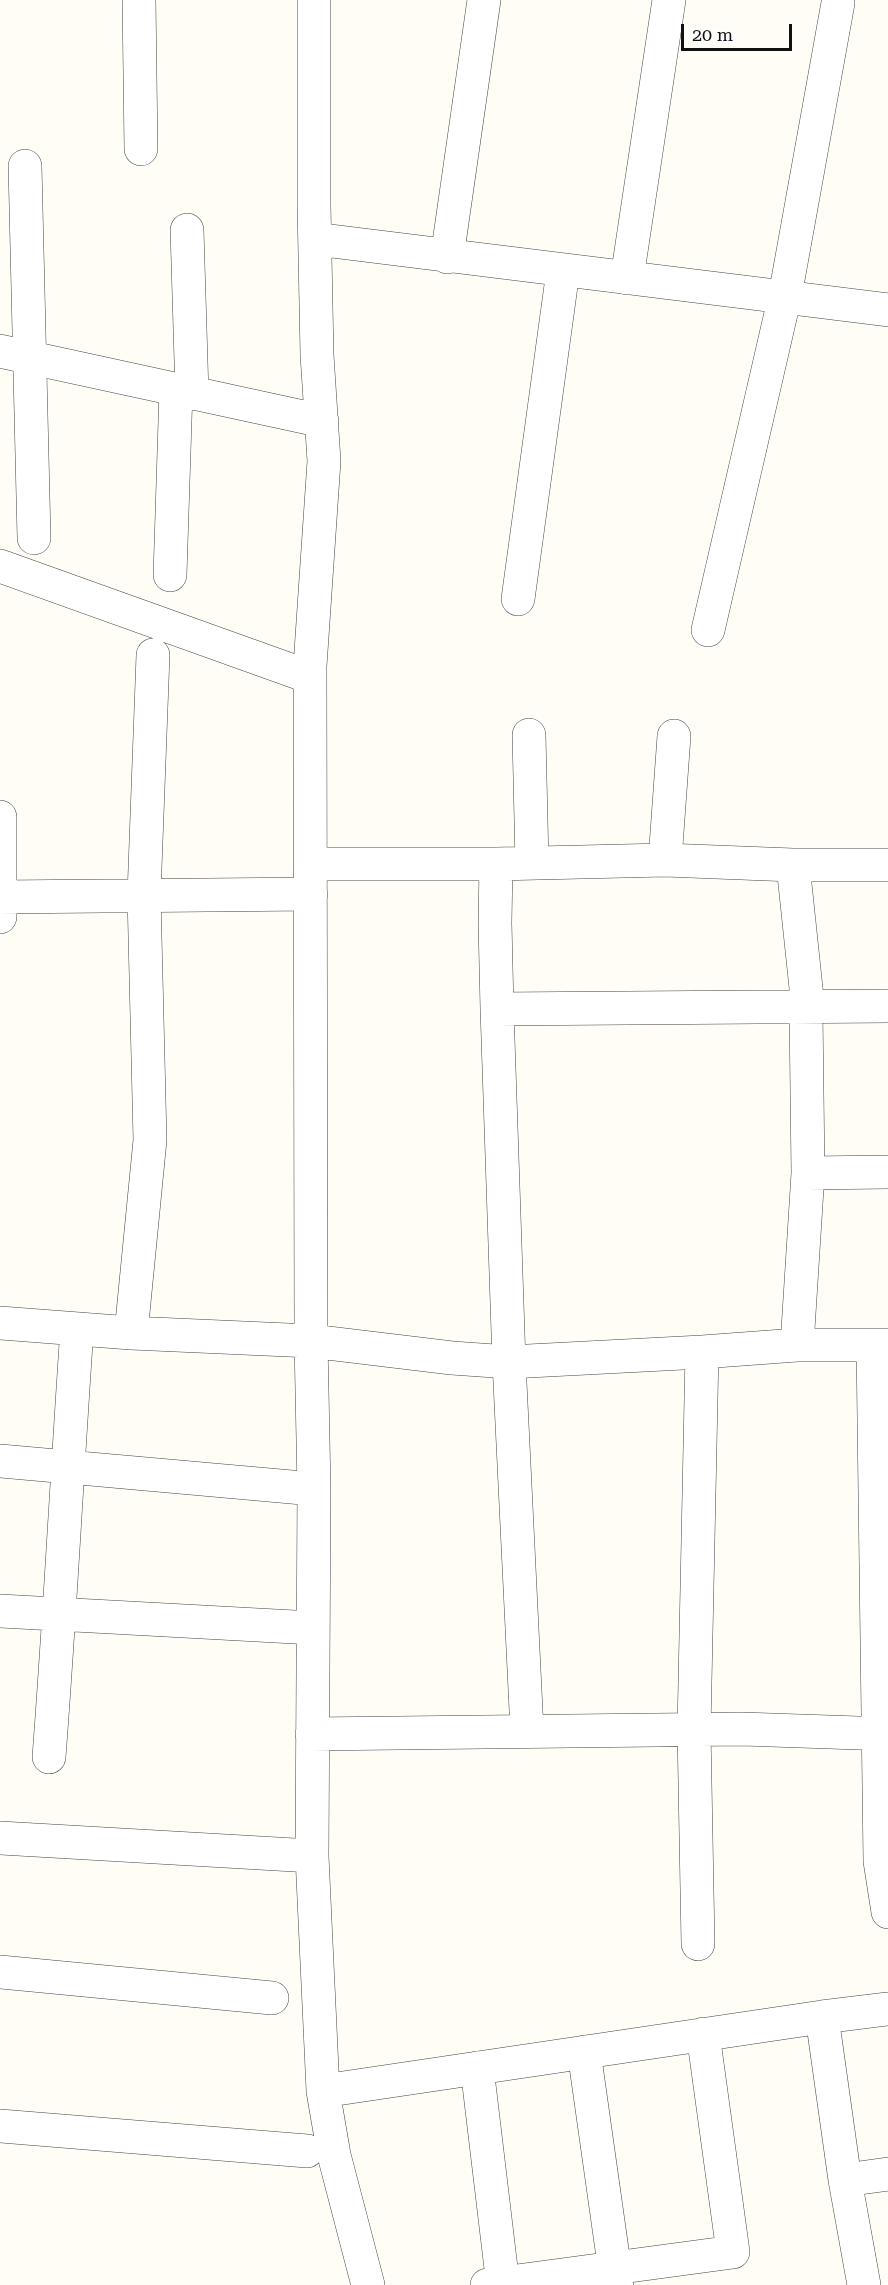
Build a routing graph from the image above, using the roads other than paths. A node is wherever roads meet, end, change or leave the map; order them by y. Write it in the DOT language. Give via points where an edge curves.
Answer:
graph roads {
  1 [pos="139,0"];
  2 [pos="314,0"];
  3 [pos="484,0"];
  4 [pos="669,0"];
  5 [pos="838,3"];
  6 [pos="141,149"];
  7 [pos="25,166"];
  8 [pos="187,230"];
  9 [pos="315,239"];
  10 [pos="447,257"];
  11 [pos="563,271"];
  12 [pos="627,278"];
  13 [pos="785,296"];
  14 [pos="888,310"];
  15 [pos="0,351"];
  16 [pos="31,359"];
  17 [pos="184,392"];
  18 [pos="322,421"];
  19 [pos="34,538"];
  20 [pos="0,566"];
  21 [pos="170,575"];
  22 [pos="518,599"];
  23 [pos="708,630"];
  24 [pos="153,654"];
  25 [pos="310,677"];
  26 [pos="530,735"];
  27 [pos="674,736"];
  28 [pos="0,817"];
  29 [pos="665,860"];
  30 [pos="532,863"];
  31 [pos="496,864"];
  32 [pos="793,865"];
  33 [pos="888,865"];
  34 [pos="310,879"];
  35 [pos="144,895"];
  36 [pos="0,904"];
  37 [pos="888,1006"];
  38 [pos="808,1007"];
  39 [pos="497,1009"];
  40 [pos="888,1172"];
  41 [pos="808,1173"];
  42 [pos="0,1323"];
  43 [pos="77,1329"];
  44 [pos="131,1333"];
  45 [pos="311,1341"];
  46 [pos="797,1345"];
  47 [pos="881,1345"];
  48 [pos="702,1352"];
  49 [pos="509,1362"];
  50 [pos="0,1461"];
  51 [pos="67,1468"];
  52 [pos="314,1490"];
  53 [pos="0,1611"];
  54 [pos="60,1614"];
  55 [pos="313,1628"];
  56 [pos="694,1730"];
  57 [pos="527,1731"];
  58 [pos="312,1734"];
  59 [pos="884,1734"];
  60 [pos="49,1757"];
  61 [pos="0,1838"];
  62 [pos="312,1856"];
  63 [pos="888,1912"];
  64 [pos="698,1944"];
  65 [pos="0,1972"];
  66 [pos="272,1998"];
  67 [pos="888,2009"];
  68 [pos="822,2017"];
  69 [pos="703,2034"];
  70 [pos="584,2052"];
  71 [pos="477,2068"];
  72 [pos="323,2091"];
  73 [pos="0,2126"];
  74 [pos="308,2151"];
  75 [pos="888,2175"];
  76 [pos="846,2180"];
  77 [pos="615,2276"];
  78 [pos="498,2284"];
  79 [pos="368,2285"];
  80 [pos="864,2285"];
  1 -- 6 [label="street"];
  2 -- 9 [label="street"];
  3 -- 10 [label="street"];
  4 -- 12 [label="street"];
  5 -- 13 [label="street"];
  7 -- 16 [label="street"];
  8 -- 17 [label="street"];
  9 -- 10 [label="street"];
  9 -- 18 [label="street"];
  10 -- 11 [label="street"];
  11 -- 12 [label="street"];
  11 -- 22 [label="street"];
  12 -- 13 [label="street"];
  13 -- 14 [label="street"];
  13 -- 23 [label="street"];
  15 -- 16 [label="street"];
  16 -- 17 [label="street"];
  16 -- 19 [label="street"];
  17 -- 18 [label="street"];
  17 -- 21 [label="street"];
  18 -- 25 [label="street" via="324,461"];
  20 -- 25 [label="street"];
  24 -- 35 [label="street"];
  25 -- 34 [label="street"];
  26 -- 30 [label="street"];
  27 -- 29 [label="street"];
  28 -- 36 [label="street"];
  29 -- 30 [label="street"];
  29 -- 32 [label="street"];
  30 -- 31 [label="street"];
  31 -- 34 [label="street"];
  31 -- 39 [label="street"];
  32 -- 33 [label="street"];
  32 -- 38 [label="street"];
  34 -- 35 [label="street"];
  34 -- 45 [label="street"];
  35 -- 36 [label="street"];
  35 -- 44 [label="street" via="150,1140"];
  37 -- 38 [label="street"];
  38 -- 39 [label="street"];
  38 -- 41 [label="street"];
  39 -- 49 [label="street"];
  40 -- 41 [label="street"];
  41 -- 46 [label="street"];
  42 -- 43 [label="street"];
  43 -- 44 [label="street"];
  43 -- 51 [label="street"];
  44 -- 45 [label="street"];
  45 -- 49 [label="street"];
  45 -- 52 [label="street"];
  46 -- 47 [label="street"];
  46 -- 48 [label="street"];
  47 -- 59 [label="street"];
  48 -- 49 [label="street"];
  48 -- 56 [label="street"];
  49 -- 57 [label="street"];
  50 -- 51 [label="street"];
  51 -- 52 [label="street"];
  51 -- 54 [label="street"];
  52 -- 55 [label="street"];
  53 -- 54 [label="street"];
  54 -- 55 [label="street"];
  54 -- 60 [label="street"];
  55 -- 58 [label="street"];
  56 -- 57 [label="street"];
  56 -- 59 [label="street"];
  56 -- 64 [label="street"];
  57 -- 58 [label="street"];
  58 -- 62 [label="street"];
  59 -- 63 [label="street" via="880,1861"];
  61 -- 62 [label="street"];
  62 -- 72 [label="street"];
  65 -- 66 [label="street"];
  67 -- 68 [label="street"];
  68 -- 69 [label="street"];
  68 -- 76 [label="street"];
  69 -- 70 [label="street"];
  69 -- 77 [label="street" via="733,2252"];
  70 -- 71 [label="street"];
  70 -- 77 [label="street"];
  71 -- 72 [label="street"];
  71 -- 78 [label="street"];
  72 -- 79 [label="street" via="334,2155"];
  73 -- 74 [label="street"];
  75 -- 76 [label="street"];
  76 -- 80 [label="street"];
  77 -- 78 [label="street"];
}
